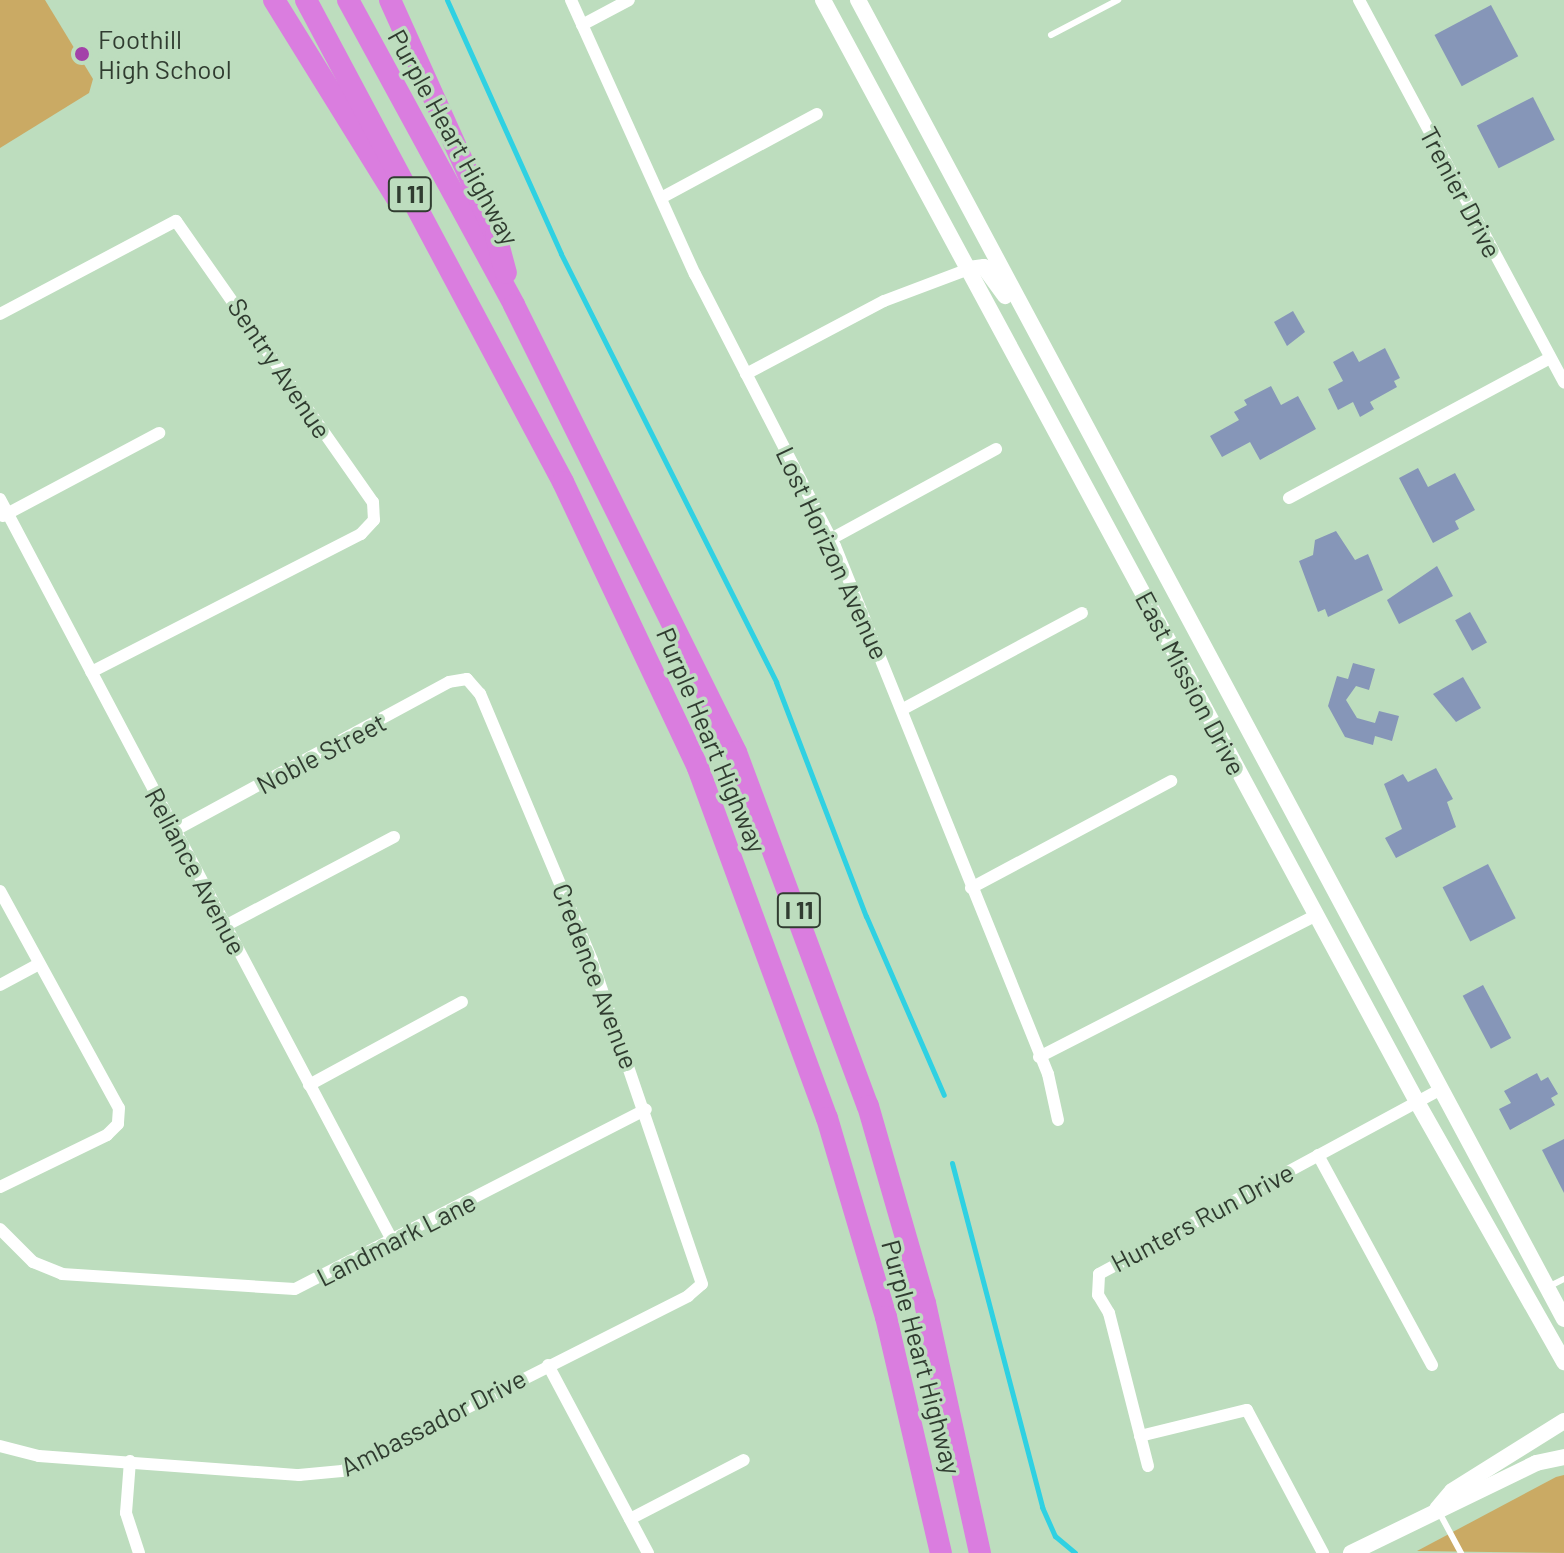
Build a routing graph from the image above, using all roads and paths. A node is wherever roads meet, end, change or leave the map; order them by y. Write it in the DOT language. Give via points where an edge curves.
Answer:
graph roads {
  1 [pos="274,0"];
  2 [pos="306,0"];
  3 [pos="348,0"];
  4 [pos="390,0"];
  5 [pos="571,0"];
  6 [pos="629,0"];
  7 [pos="823,0"];
  8 [pos="858,0"];
  9 [pos="1118,0"];
  10 [pos="1359,0"];
  11 [pos="582,25"];
  12 [pos="1051,35"];
  13 [pos="817,114"];
  14 [pos="661,198"];
  15 [pos="969,269"];
  16 [pos="514,305"];
  17 [pos="0,314"];
  18 [pos="1550,358"];
  19 [pos="746,374"];
  20 [pos="1564,383"];
  21 [pos="514,388"];
  22 [pos="1086,425"];
  23 [pos="159,433"];
  24 [pos="996,449"];
  25 [pos="1289,498"];
  26 [pos="0,499"];
  27 [pos="4,515"];
  28 [pos="831,539"];
  29 [pos="1082,613"];
  30 [pos="91,672"];
  31 [pos="467,679"];
  32 [pos="903,709"];
  33 [pos="1171,781"];
  34 [pos="175,830"];
  35 [pos="394,837"];
  36 [pos="971,888"];
  37 [pos="0,891"];
  38 [pos="1316,915"];
  39 [pos="225,926"];
  40 [pos="39,964"];
  41 [pos="0,985"];
  42 [pos="462,1002"];
  43 [pos="1039,1057"];
  44 [pos="309,1085"];
  45 [pos="1441,1089"];
  46 [pos="1417,1102"];
  47 [pos="646,1109"];
  48 [pos="1058,1120"];
  49 [pos="1318,1155"];
  50 [pos="0,1187"];
  51 [pos="0,1229"];
  52 [pos="393,1242"];
  53 [pos="1564,1279"];
  54 [pos="702,1284"];
  55 [pos="1548,1287"];
  56 [pos="1564,1319"];
  57 [pos="1564,1362"];
  58 [pos="548,1365"];
  59 [pos="1432,1365"];
  60 [pos="1564,1421"];
  61 [pos="1140,1436"];
  62 [pos="0,1446"];
  63 [pos="1564,1457"];
  64 [pos="744,1460"];
  65 [pos="130,1461"];
  66 [pos="1148,1466"];
  67 [pos="1437,1509"];
  68 [pos="630,1519"];
  69 [pos="139,1553"];
  70 [pos="648,1553"];
  71 [pos="941,1553"];
  72 [pos="980,1553"];
  73 [pos="1323,1553"];
  74 [pos="1351,1553"];
  75 [pos="1461,1553"];
  1 -- 21 [label="highway"];
  2 -- 21 [label="highway, Purple Heart Highway / I 11"];
  3 -- 16 [label="highway, Purple Heart Highway / I 11"];
  4 -- 16 [label="highway" via="496,236"];
  5 -- 11 [label="street, Lost Horizon Avenue"];
  6 -- 11 [label="street"];
  7 -- 15 [label="street, East Mission Drive"];
  8 -- 22 [label="street, East Mission Drive"];
  9 -- 12 [label="lane"];
  10 -- 18 [label="street, Trenier Drive"];
  11 -- 14 [label="street, Lost Horizon Avenue"];
  13 -- 14 [label="street"];
  14 -- 19 [label="street, Lost Horizon Avenue"];
  15 -- 19 [label="street" via="884,301"];
  15 -- 22 [label="street" via="984,267 997,281 1060,396"];
  15 -- 38 [label="street, East Mission Drive"];
  16 -- 72 [label="highway, Purple Heart Highway / I 11" via="672,614 736,752 807,932 868,1106 925,1303"];
  17 -- 30 [label="street, Sentry Avenue" via="176,221 373,502 374,520 361,534"];
  18 -- 20 [label="street, Trenier Drive"];
  18 -- 25 [label="street"];
  19 -- 28 [label="street, Lost Horizon Avenue"];
  21 -- 71 [label="highway, Purple Heart Highway / I 11" via="640,640 767,948 827,1118 886,1317"];
  22 -- 45 [label="street, East Mission Drive"];
  23 -- 27 [label="street"];
  24 -- 28 [label="street"];
  26 -- 27 [label="street, Reliance Avenue"];
  27 -- 30 [label="street, Reliance Avenue"];
  28 -- 32 [label="street, Lost Horizon Avenue"];
  29 -- 32 [label="street"];
  30 -- 34 [label="street, Reliance Avenue"];
  31 -- 34 [label="street, Noble Street" via="449,682"];
  31 -- 47 [label="street, Credence Avenue" via="480,694 556,870"];
  32 -- 36 [label="street, Lost Horizon Avenue"];
  33 -- 36 [label="street"];
  34 -- 39 [label="street, Reliance Avenue"];
  35 -- 39 [label="street"];
  36 -- 43 [label="street, Lost Horizon Avenue"];
  37 -- 40 [label="street"];
  38 -- 43 [label="street"];
  38 -- 46 [label="street, East Mission Drive"];
  39 -- 44 [label="street, Reliance Avenue"];
  40 -- 41 [label="street"];
  40 -- 50 [label="street" via="119,1108 118,1124"];
  42 -- 44 [label="street"];
  43 -- 48 [label="street, Lost Horizon Avenue" via="1057,1097"];
  44 -- 52 [label="street, Reliance Avenue"];
  45 -- 46 [label="street, Hunters Run Drive"];
  45 -- 55 [label="street, East Mission Drive"];
  46 -- 49 [label="street, Hunters Run Drive"];
  46 -- 57 [label="street, East Mission Drive"];
  47 -- 52 [label="street, Landmark Lane"];
  47 -- 54 [label="street, Credence Avenue"];
  49 -- 59 [label="street"];
  49 -- 61 [label="street, Hunters Run Drive" via="1099,1274 1098,1295 1109,1313"];
  51 -- 52 [label="street, Landmark Lane" via="33,1262 62,1274 278,1291 316,1282"];
  53 -- 55 [label="lane"];
  54 -- 58 [label="street, Ambassador Drive" via="688,1296"];
  55 -- 56 [label="street, East Mission Drive"];
  58 -- 65 [label="street, Ambassador Drive" via="342,1471 299,1475"];
  58 -- 68 [label="street"];
  60 -- 67 [label="street" via="1452,1491"];
  61 -- 66 [label="street, Hunters Run Drive"];
  61 -- 73 [label="street" via="1247,1410"];
  62 -- 65 [label="street, Ambassador Drive" via="39,1456"];
  63 -- 67 [label="street" via="1536,1463 1459,1505"];
  64 -- 68 [label="street"];
  65 -- 69 [label="street" via="126,1513"];
  67 -- 74 [label="street"];
  67 -- 75 [label="lane"];
  68 -- 70 [label="street"];
}
